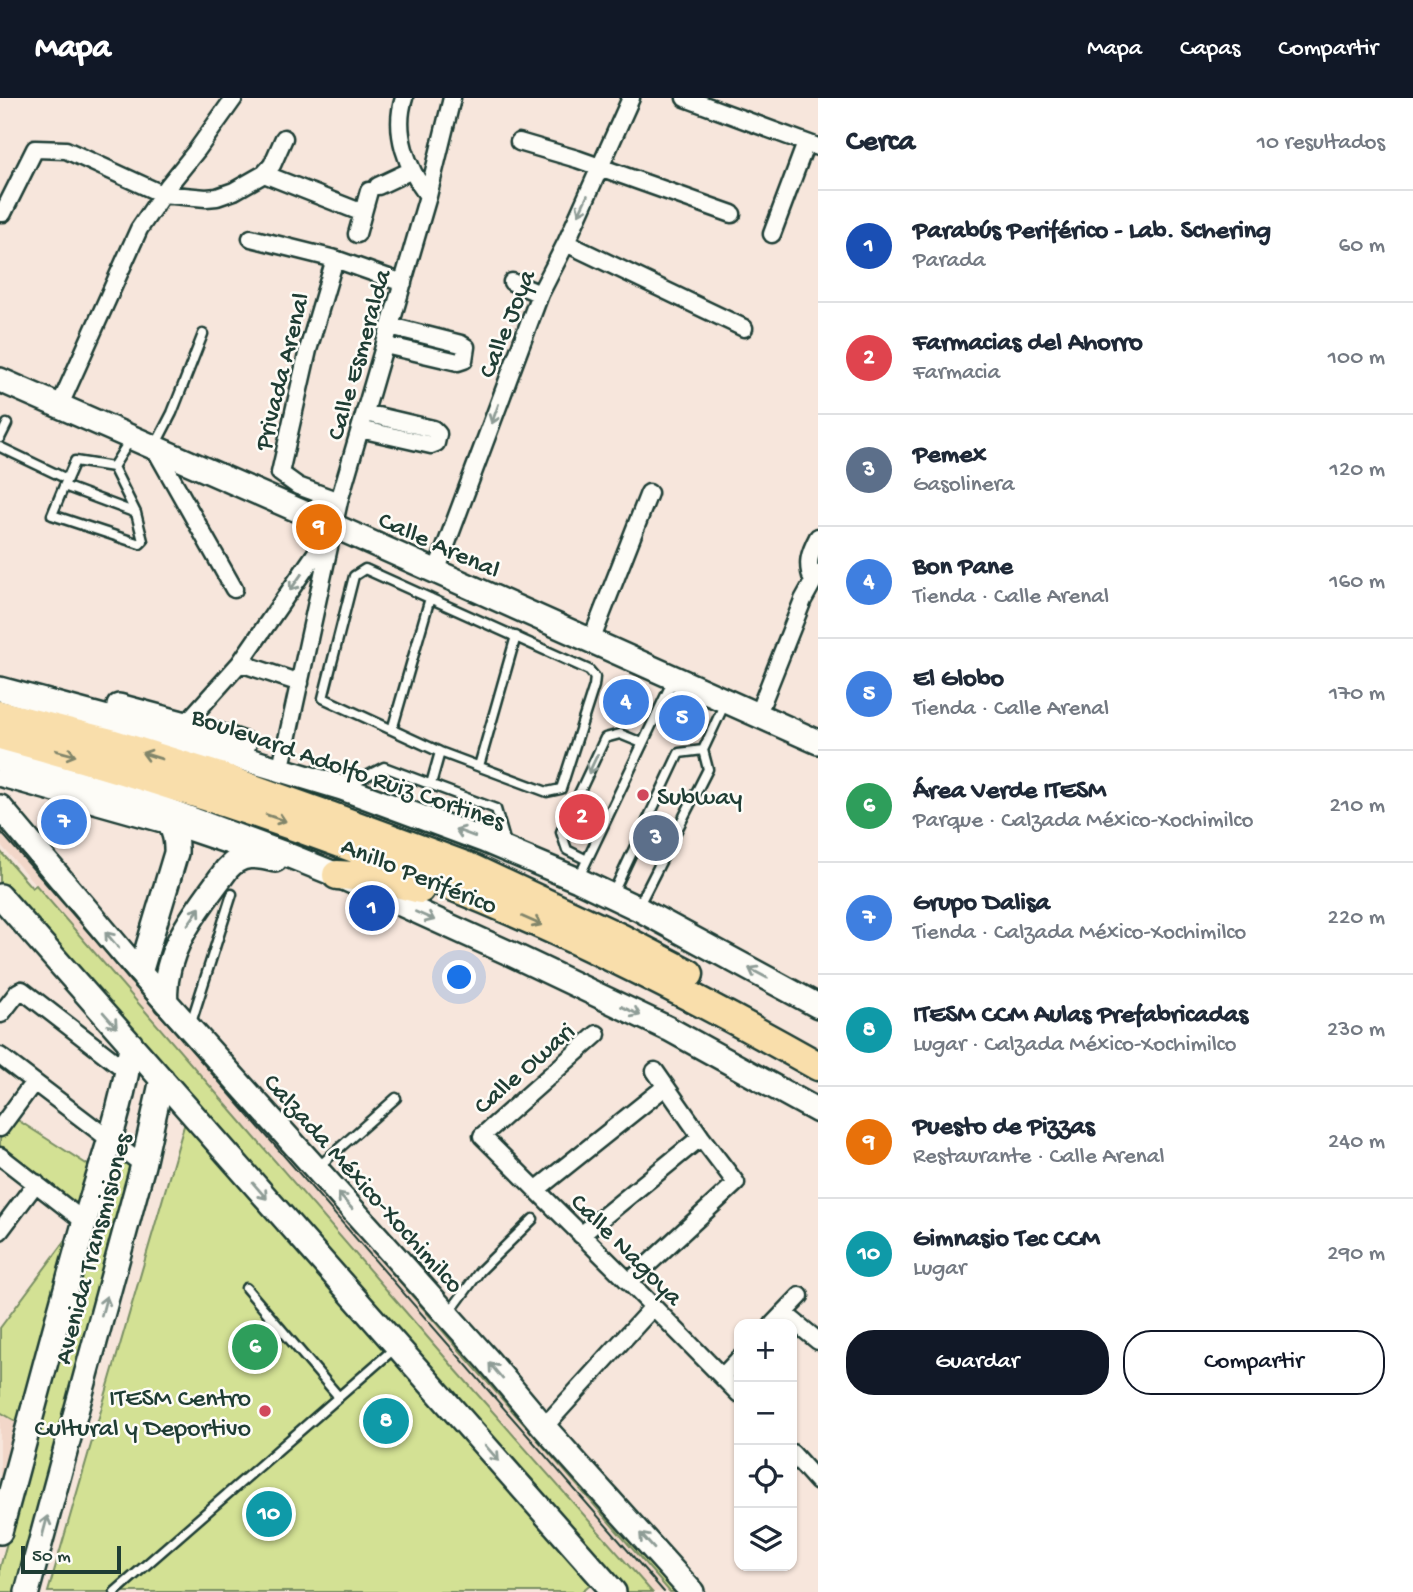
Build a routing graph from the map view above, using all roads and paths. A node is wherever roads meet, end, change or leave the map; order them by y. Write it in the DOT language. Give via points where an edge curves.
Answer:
graph roads {
  1 [pos="234,98"];
  2 [pos="404,98"];
  3 [pos="452,98"];
  4 [pos="631,98"];
  5 [pos="685,98"];
  6 [pos="284,138"];
  7 [pos="519,142"];
  8 [pos="812,145"];
  9 [pos="601,167"];
  10 [pos="412,170"];
  11 [pos="264,174"];
  12 [pos="162,194"];
  13 [pos="428,195"];
  14 [pos="0,213"];
  15 [pos="363,213"];
  16 [pos="732,214"];
  17 [pos="357,234"];
  18 [pos="772,234"];
  19 [pos="251,238"];
  20 [pos="566,243"];
  21 [pos="335,259"];
  22 [pos="403,282"];
  23 [pos="512,282"];
  24 [pos="540,294"];
  25 [pos="390,326"];
  26 [pos="744,328"];
  27 [pos="203,334"];
  28 [pos="385,345"];
  29 [pos="0,380"];
  30 [pos="60,407"];
  31 [pos="7,424"];
  32 [pos="0,438"];
  33 [pos="131,438"];
  34 [pos="0,447"];
  35 [pos="154,447"];
  36 [pos="113,467"];
  37 [pos="66,483"];
  38 [pos="649,493"];
  39 [pos="339,501"];
  40 [pos="135,513"];
  41 [pos="334,526"];
  42 [pos="818,537"];
  43 [pos="436,572"];
  44 [pos="815,577"];
  45 [pos="234,589"];
  46 [pos="430,598"];
  47 [pos="516,636"];
  48 [pos="591,641"];
  49 [pos="240,663"];
  50 [pos="0,674"];
  51 [pos="674,678"];
  52 [pos="300,682"];
  53 [pos="0,690"];
  54 [pos="725,702"];
  55 [pos="0,715"];
  56 [pos="757,716"];
  57 [pos="392,730"];
  58 [pos="179,731"];
  59 [pos="0,735"];
  60 [pos="818,742"];
  61 [pos="642,743"];
  62 [pos="703,750"];
  63 [pos="440,752"];
  64 [pos="283,758"];
  65 [pos="0,760"];
  66 [pos="479,766"];
  67 [pos="0,778"];
  68 [pos="430,784"];
  69 [pos="342,788"];
  70 [pos="208,796"];
  71 [pos="0,807"];
  72 [pos="156,813"];
  73 [pos="508,850"];
  74 [pos="260,856"];
  75 [pos="583,870"];
  76 [pos="326,871"];
  77 [pos="232,894"];
  78 [pos="0,895"];
  79 [pos="611,896"];
  80 [pos="489,901"];
  81 [pos="638,908"];
  82 [pos="140,974"];
  83 [pos="166,1003"];
  84 [pos="818,1006"];
  85 [pos="1,1014"];
  86 [pos="190,1029"];
  87 [pos="597,1034"];
  88 [pos="131,1044"];
  89 [pos="818,1044"];
  90 [pos="0,1056"];
  91 [pos="818,1066"];
  92 [pos="655,1071"];
  93 [pos="128,1072"];
  94 [pos="162,1079"];
  95 [pos="34,1082"];
  96 [pos="665,1087"];
  97 [pos="396,1098"];
  98 [pos="818,1111"];
  99 [pos="0,1128"];
  100 [pos="482,1136"];
  101 [pos="701,1137"];
  102 [pos="110,1141"];
  103 [pos="0,1156"];
  104 [pos="143,1166"];
  105 [pos="316,1169"];
  106 [pos="36,1183"];
  107 [pos="536,1190"];
  108 [pos="533,1219"];
  109 [pos="85,1222"];
  110 [pos="0,1231"];
  111 [pos="581,1235"];
  112 [pos="629,1282"];
  113 [pos="246,1288"];
  114 [pos="800,1296"];
  115 [pos="653,1307"];
  116 [pos="447,1315"];
  117 [pos="778,1318"];
  118 [pos="818,1341"];
  119 [pos="398,1346"];
  120 [pos="734,1364"];
  121 [pos="723,1376"];
  122 [pos="734,1388"];
  123 [pos="339,1397"];
  124 [pos="544,1427"];
  125 [pos="797,1459"];
  126 [pos="818,1482"];
  127 [pos="0,1532"];
  128 [pos="27,1592"];
  129 [pos="115,1592"];
  130 [pos="614,1592"];
  131 [pos="692,1592"];
  1 -- 12 [label="street"];
  2 -- 10 [label="street" via="400,139"];
  3 -- 13 [label="street, Calle Esmeralda"];
  4 -- 9 [label="street, Calle Joya"];
  5 -- 8 [label="street"];
  6 -- 11 [label="street"];
  7 -- 9 [label="street"];
  8 -- 18 [label="street"];
  9 -- 16 [label="street"];
  9 -- 20 [label="street, Calle Joya, one-way"];
  10 -- 13 [label="street"];
  10 -- 15 [label="street" via="373,188"];
  11 -- 12 [label="street" via="217,197"];
  11 -- 15 [label="street"];
  12 -- 14 [label="street" via="66,150 35,149"];
  12 -- 30 [label="street" via="139,229"];
  13 -- 22 [label="street, Calle Esmeralda"];
  15 -- 17 [label="street"];
  19 -- 21 [label="street"];
  20 -- 24 [label="street, Calle Joya"];
  20 -- 26 [label="street"];
  21 -- 22 [label="street"];
  21 -- 39 [label="street, Privada Arenal" via="279,473"];
  22 -- 25 [label="street, Calle Esmeralda"];
  23 -- 24 [label="street"];
  24 -- 43 [label="street, Calle Joya, one-way"];
  25 -- 28 [label="street, Calle Esmeralda"];
  25 -- 28 [label="street" via="461,344 466,347 464,360"];
  27 -- 35 [label="lane"];
  28 -- 39 [label="street, Calle Esmeralda"];
  29 -- 30 [label="main road, Calle Arenal"];
  30 -- 33 [label="main road, Calle Arenal"];
  31 -- 32 [label="lane"];
  33 -- 35 [label="main road, Calle Arenal"];
  33 -- 36 [label="lane"];
  34 -- 37 [label="lane"];
  35 -- 41 [label="main road, Calle Arenal"];
  35 -- 45 [label="street"];
  36 -- 37 [label="lane" via="75,461"];
  36 -- 40 [label="lane"];
  37 -- 40 [label="lane"];
  37 -- 40 [label="lane" via="52,515 140,544"];
  38 -- 48 [label="street"];
  39 -- 41 [label="street, Calle Esmeralda"];
  41 -- 43 [label="main road, Calle Arenal"];
  41 -- 49 [label="street, Calle Esmeralda, one-way"];
  41 -- 52 [label="street, Calle Esmeralda"];
  42 -- 44 [label="street" via="807,568"];
  43 -- 48 [label="main road, Calle Arenal"];
  44 -- 56 [label="street"];
  46 -- 47 [label="lane"];
  46 -- 57 [label="lane"];
  46 -- 57 [label="lane" via="365,569 354,576 323,698"];
  47 -- 66 [label="lane"];
  47 -- 66 [label="lane" via="589,670 595,677 594,686 561,789 547,792"];
  48 -- 51 [label="main road, Calle Arenal"];
  49 -- 52 [label="street"];
  49 -- 58 [label="street, Calle Esmeralda"];
  50 -- 58 [label="main road"];
  51 -- 54 [label="main road, Calle Arenal"];
  51 -- 61 [label="lane"];
  52 -- 64 [label="street, Calle Esmeralda"];
  53 -- 58 [label="main road, Boulevard Adolfo Ruiz Cortines"];
  54 -- 56 [label="main road, Calle Arenal"];
  54 -- 62 [label="lane"];
  70 -- 55 [label="highway, Anillo Periférico, one-way" via="111,743"];
  56 -- 60 [label="main road, Calle Arenal"];
  57 -- 63 [label="lane"];
  58 -- 64 [label="main road"];
  58 -- 70 [label="main road, Boulevard Adolfo Ruiz Cortines"];
  59 -- 70 [label="highway, Anillo Periférico, one-way"];
  61 -- 75 [label="lane"];
  61 -- 75 [label="lane, one-way" via="620,734 605,738 561,832 567,850"];
  62 -- 79 [label="lane" via="679,753"];
  62 -- 81 [label="lane" via="708,769"];
  63 -- 66 [label="lane"];
  63 -- 68 [label="lane"];
  64 -- 69 [label="main road"];
  65 -- 72 [label="main road, Boulevard Adolfo Ruiz Cortines" via="70,779"];
  67 -- 72 [label="street"];
  68 -- 69 [label="lane" via="384,767"];
  68 -- 73 [label="lane" via="496,809"];
  69 -- 70 [label="main road, Boulevard Adolfo Ruiz Cortines"];
  73 -- 69 [label="main road, Boulevard Adolfo Ruiz Cortines, one-way"];
  70 -- 72 [label="main road, Boulevard Adolfo Ruiz Cortines"];
  70 -- 74 [label="street"];
  70 -- 76 [label="main road, Boulevard Adolfo Ruiz Cortines"];
  70 -- 80 [label="highway, Anillo Periférico, one-way"];
  70 -- 89 [label="highway, Anillo Periférico" via="332,817 470,869 620,938"];
  82 -- 71 [label="main road, Calzada México-Xochimilco, one-way"];
  72 -- 82 [label="main road" via="164,815 176,845"];
  73 -- 75 [label="main road, Boulevard Adolfo Ruiz Cortines"];
  74 -- 76 [label="main road"];
  83 -- 74 [label="main road, one-way" via="170,966 186,927 230,865 246,856"];
  75 -- 79 [label="main road, Boulevard Adolfo Ruiz Cortines"];
  76 -- 80 [label="highway"];
  76 -- 98 [label="main road, Boulevard Adolfo Ruiz Cortines, one-way" via="669,1029"];
  77 -- 86 [label="lane"];
  78 -- 88 [label="main road, one-way"];
  79 -- 81 [label="main road, Boulevard Adolfo Ruiz Cortines"];
  80 -- 91 [label="highway, Anillo Periférico, one-way" via="635,968"];
  84 -- 81 [label="main road, Boulevard Adolfo Ruiz Cortines, one-way"];
  82 -- 83 [label="main road, Calzada México-Xochimilco"];
  83 -- 86 [label="main road, Calzada México-Xochimilco"];
  85 -- 93 [label="street" via="22,990"];
  86 -- 105 [label="main road, Calzada México-Xochimilco"];
  87 -- 100 [label="street, Calle Owari"];
  88 -- 93 [label="main road, Avenida Transmisiones"];
  88 -- 94 [label="main road"];
  90 -- 95 [label="street"];
  92 -- 96 [label="street"];
  93 -- 102 [label="main road, Avenida Transmisiones"];
  94 -- 104 [label="main road, Avenida Transmisiones"];
  94 -- 119 [label="main road, one-way"];
  95 -- 99 [label="street"];
  95 -- 102 [label="street"];
  96 -- 101 [label="street"];
  96 -- 107 [label="street"];
  97 -- 105 [label="lane"];
  100 -- 107 [label="street, Calle Nagoya"];
  101 -- 111 [label="street"];
  101 -- 112 [label="street" via="736,1183"];
  102 -- 104 [label="street"];
  102 -- 109 [label="main road, Avenida Transmisiones"];
  103 -- 106 [label="street"];
  128 -- 104 [label="main road, Avenida Transmisiones, one-way"];
  116 -- 105 [label="main road, Calzada México-Xochimilco, one-way"];
  106 -- 109 [label="street"];
  106 -- 110 [label="street"];
  107 -- 111 [label="street, Calle Nagoya"];
  108 -- 116 [label="lane" via="480,1271"];
  109 -- 127 [label="main road, Avenida Transmisiones"];
  111 -- 112 [label="street, Calle Nagoya"];
  112 -- 115 [label="street, Calle Nagoya"];
  113 -- 123 [label="lane"];
  114 -- 117 [label="street"];
  115 -- 121 [label="street, Calle Nagoya"];
  115 -- 124 [label="street"];
  124 -- 116 [label="main road, Calzada México-Xochimilco, one-way"];
  117 -- 118 [label="street"];
  119 -- 123 [label="lane"];
  119 -- 130 [label="main road, one-way"];
  120 -- 121 [label="street"];
  121 -- 122 [label="street, Calle Nagoya"];
  123 -- 129 [label="lane"];
  131 -- 124 [label="main road, Calzada México-Xochimilco, one-way"];
  125 -- 126 [label="street"];
}
